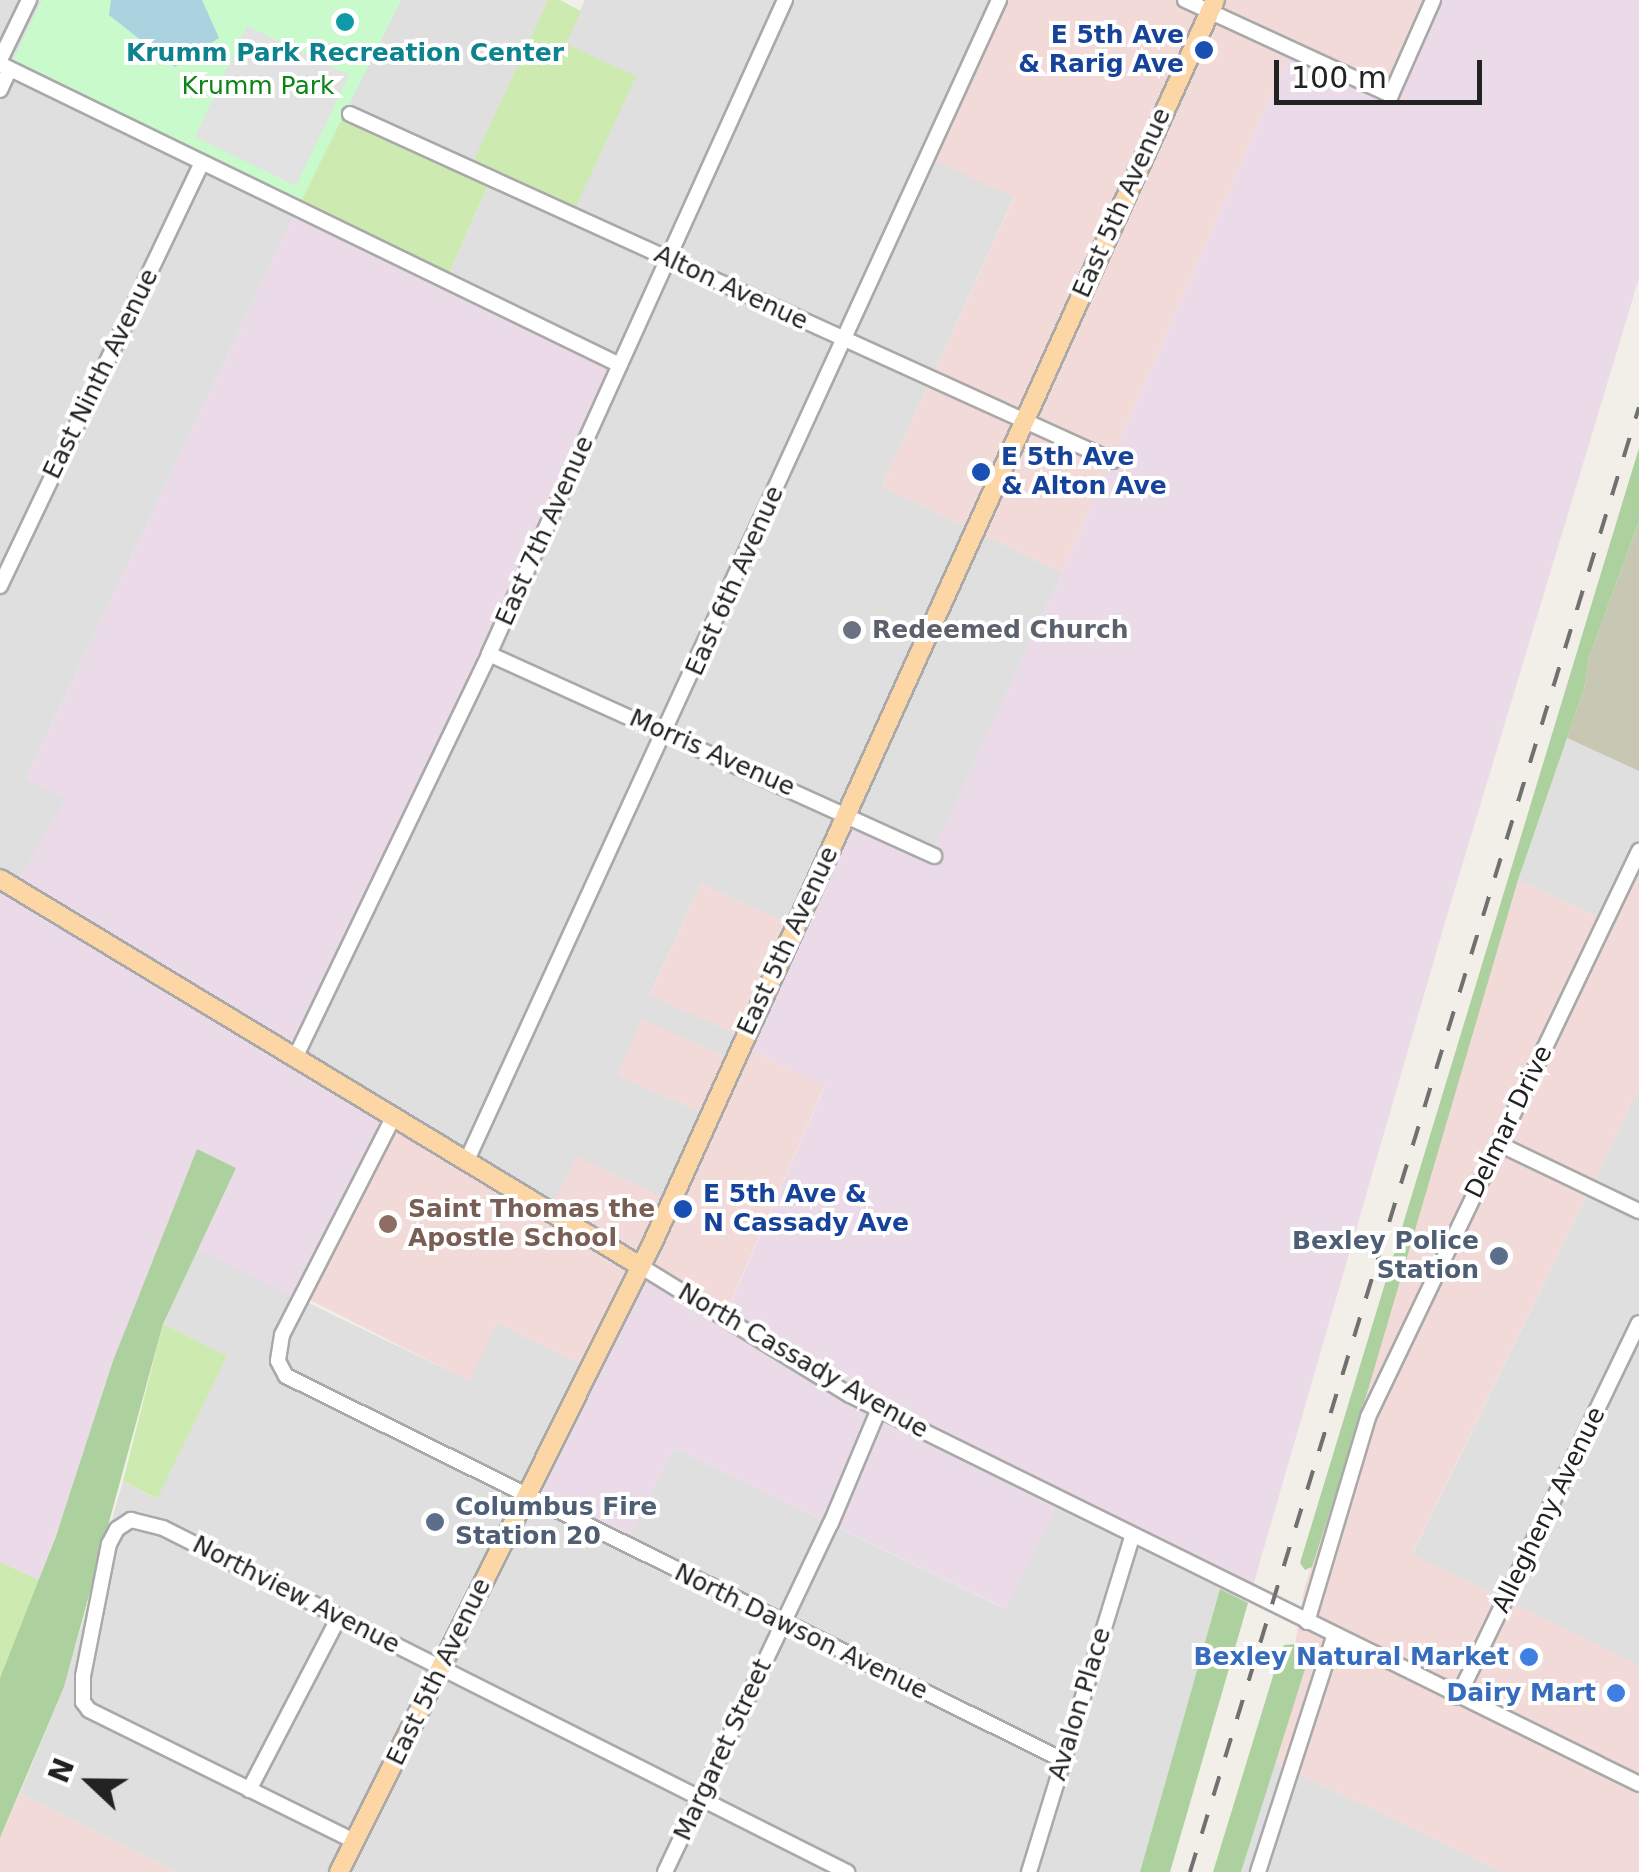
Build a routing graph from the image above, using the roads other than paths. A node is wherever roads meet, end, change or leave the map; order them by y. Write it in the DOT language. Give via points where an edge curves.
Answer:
graph roads {
  1 [pos="29,0"];
  2 [pos="784,0"];
  3 [pos="1000,0"];
  4 [pos="1185,0"];
  5 [pos="1433,0"];
  6 [pos="1213,6"];
  7 [pos="3,64"];
  8 [pos="0,90"];
  9 [pos="350,114"];
  10 [pos="202,163"];
  11 [pos="668,258"];
  12 [pos="844,340"];
  13 [pos="620,365"];
  14 [pos="1024,422"];
  15 [pos="1113,461"];
  16 [pos="0,586"];
  17 [pos="489,654"];
  18 [pos="666,733"];
  19 [pos="846,813"];
  20 [pos="1639,851"];
  21 [pos="934,856"];
  22 [pos="0,879"];
  23 [pos="295,1058"];
  24 [pos="394,1116"];
  25 [pos="1499,1144"];
  26 [pos="468,1160"];
  27 [pos="1639,1211"];
  28 [pos="640,1266"];
  29 [pos="1639,1322"];
  30 [pos="879,1409"];
  31 [pos="527,1494"];
  32 [pos="1132,1537"];
  33 [pos="339,1617"];
  34 [pos="1306,1622"];
  35 [pos="783,1623"];
  36 [pos="1334,1637"];
  37 [pos="440,1670"];
  38 [pos="1458,1696"];
  39 [pos="1063,1760"];
  40 [pos="1639,1784"];
  41 [pos="249,1790"];
  42 [pos="700,1798"];
  43 [pos="354,1841"];
  44 [pos="339,1872"];
  45 [pos="665,1872"];
  46 [pos="847,1872"];
  47 [pos="1029,1872"];
  48 [pos="1258,1872"];
  1 -- 7 [label="street"];
  2 -- 11 [label="street, East 7th Avenue"];
  3 -- 12 [label="street, East 6th Avenue"];
  4 -- 6 [label="street"];
  5 -- 6 [label="street" via="1391,95"];
  6 -- 14 [label="main road, East 5th Avenue"];
  7 -- 8 [label="street"];
  7 -- 10 [label="street"];
  9 -- 11 [label="street, Alton Avenue"];
  10 -- 13 [label="street"];
  10 -- 16 [label="street, East Ninth Avenue"];
  11 -- 12 [label="street, Alton Avenue"];
  11 -- 13 [label="street, East 7th Avenue"];
  12 -- 14 [label="street, Alton Avenue"];
  12 -- 18 [label="street, East 6th Avenue"];
  13 -- 17 [label="street, East 7th Avenue"];
  14 -- 15 [label="street, Alton Avenue"];
  14 -- 19 [label="main road, East 5th Avenue"];
  17 -- 18 [label="street, Morris Avenue"];
  17 -- 23 [label="street, East 7th Avenue"];
  18 -- 19 [label="street, Morris Avenue"];
  18 -- 26 [label="street, East 6th Avenue"];
  19 -- 21 [label="street, Morris Avenue"];
  19 -- 28 [label="main road, East 5th Avenue"];
  20 -- 25 [label="street, Delmar Drive"];
  22 -- 23 [label="main road, North Cassady Avenue"];
  23 -- 24 [label="main road, North Cassady Avenue"];
  24 -- 26 [label="main road, North Cassady Avenue"];
  24 -- 31 [label="street, North Dawson Avenue" via="282,1335 278,1361 301,1385"];
  25 -- 27 [label="street"];
  25 -- 34 [label="street, Delmar Drive" via="1368,1417"];
  26 -- 28 [label="main road, North Cassady Avenue"];
  28 -- 30 [label="street, North Cassady Avenue"];
  28 -- 31 [label="main road, East 5th Avenue"];
  29 -- 38 [label="street, Allegheny Avenue"];
  30 -- 32 [label="street, North Cassady Avenue"];
  30 -- 35 [label="street, Margaret Street"];
  31 -- 35 [label="street, North Dawson Avenue"];
  31 -- 37 [label="main road, East 5th Avenue"];
  32 -- 34 [label="street, North Cassady Avenue"];
  32 -- 39 [label="street, Avalon Place"];
  33 -- 37 [label="street, Northview Avenue"];
  33 -- 41 [label="street"];
  33 -- 41 [label="street, Northview Avenue" via="163,1528 131,1520 109,1544 83,1702"];
  34 -- 36 [label="street, North Cassady Avenue"];
  35 -- 39 [label="street, North Dawson Avenue"];
  35 -- 42 [label="street, Margaret Street"];
  36 -- 38 [label="street, North Cassady Avenue"];
  36 -- 48 [label="street"];
  37 -- 42 [label="street, Northview Avenue"];
  37 -- 43 [label="main road, East 5th Avenue"];
  38 -- 40 [label="street, North Cassady Avenue"];
  39 -- 47 [label="street, Avalon Place"];
  41 -- 43 [label="street"];
  42 -- 45 [label="street, Margaret Street"];
  42 -- 46 [label="street, Northview Avenue"];
  43 -- 44 [label="main road, East 5th Avenue"];
}
